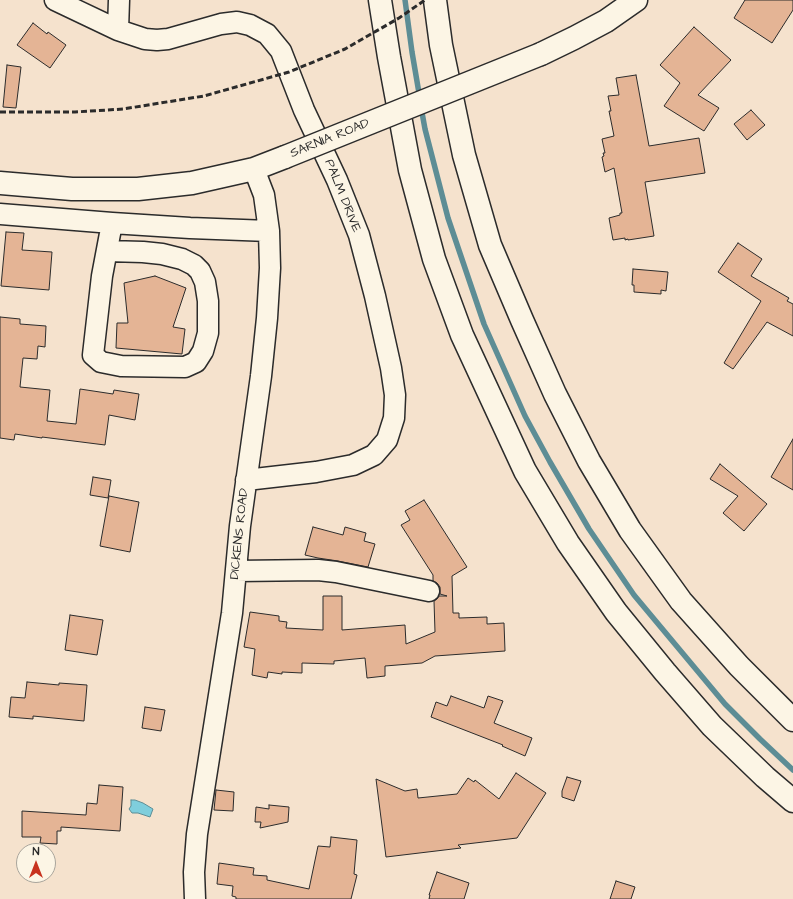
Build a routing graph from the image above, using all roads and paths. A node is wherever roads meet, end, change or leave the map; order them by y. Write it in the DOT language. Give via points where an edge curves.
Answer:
graph roads {
  1 [pos="55,0"];
  2 [pos="119,0"];
  3 [pos="380,0"];
  4 [pos="435,0"];
  5 [pos="636,0"];
  6 [pos="118,30"];
  7 [pos="254,169"];
  8 [pos="0,183"];
  9 [pos="0,214"];
  10 [pos="112,223"];
  11 [pos="270,231"];
  12 [pos="107,251"];
  13 [pos="246,480"];
  14 [pos="236,571"];
  15 [pos="429,591"];
  16 [pos="793,720"];
  17 [pos="793,801"];
  18 [pos="194,899"];
  1 -- 6 [label="street, PALM DRIVE"];
  2 -- 6 [label="street"];
  3 -- 17 [label="main road" via="410,170 434,259 462,336 525,471 568,543 616,612 712,726 764,777"];
  4 -- 16 [label="main road" via="441,45 464,155 490,245 555,394 589,461 630,530 681,601 739,666"];
  5 -- 7 [label="main road, SARNIA ROAD, bridge" via="606,21 540,54"];
  6 -- 13 [label="street, PALM DRIVE" via="157,40 237,22 250,25 267,34 281,51 359,235 375,296 395,395 394,418 387,440 374,455 352,465"];
  7 -- 8 [label="main road, SARNIA ROAD" via="192,183 138,189 72,189"];
  7 -- 11 [label="street, DICKENS ROAD" via="264,195"];
  9 -- 10 [label="street"];
  10 -- 11 [label="street"];
  10 -- 12 [label="street"];
  11 -- 13 [label="street, DICKENS ROAD" via="267,318"];
  12 -- 12 [label="street" via="93,355 102,362 121,366 184,367 196,362 203,351 208,333 208,301 200,271 182,259 162,254"];
  13 -- 14 [label="street, DICKENS ROAD"];
  14 -- 15 [label="street" via="318,570"];
  14 -- 18 [label="street, DICKENS ROAD" via="232,613 197,834"];
}
